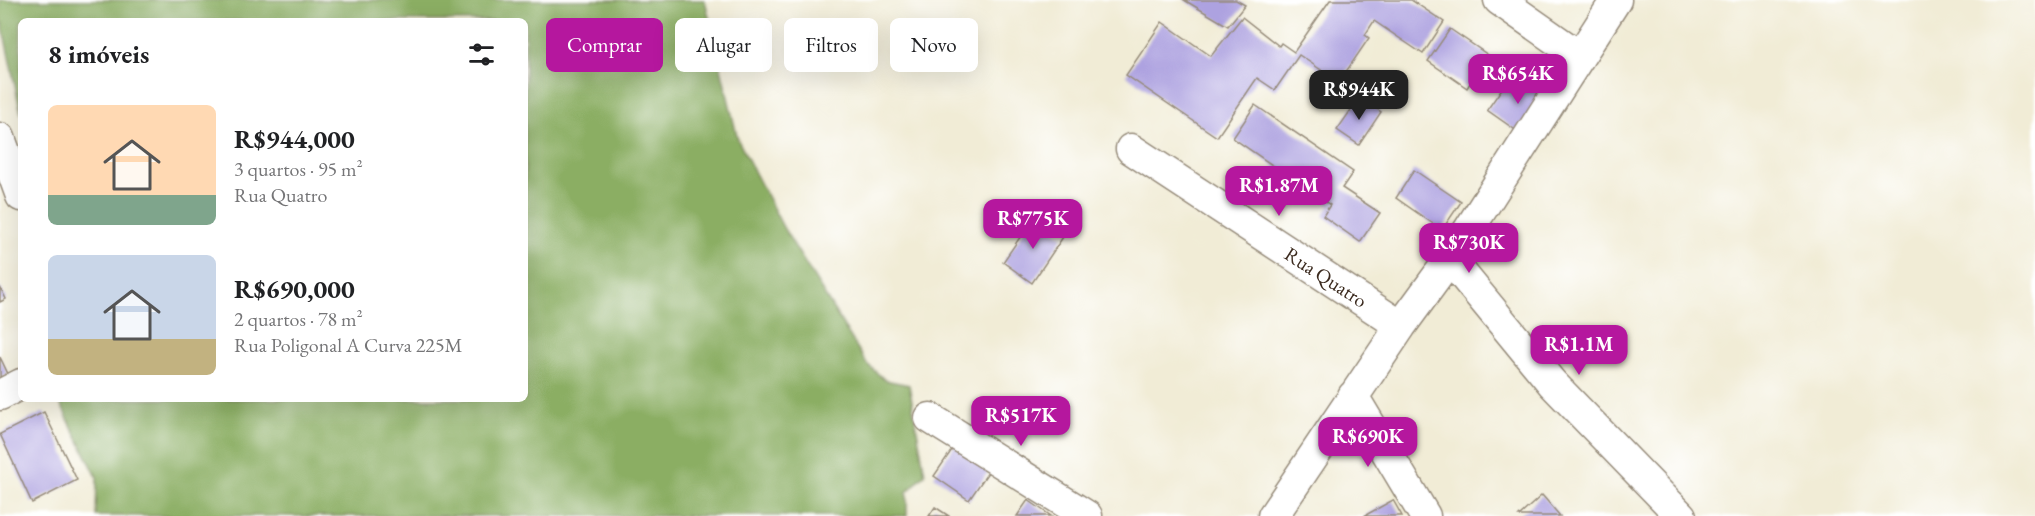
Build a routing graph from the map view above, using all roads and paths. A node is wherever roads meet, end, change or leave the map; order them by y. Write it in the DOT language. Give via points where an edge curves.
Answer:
graph roads {
  1 [pos="1499,0"];
  2 [pos="1616,0"];
  3 [pos="1579,56"];
  4 [pos="0,138"];
  5 [pos="1131,149"];
  6 [pos="18,188"];
  7 [pos="1450,259"];
  8 [pos="1401,326"];
  9 [pos="18,386"];
  10 [pos="0,395"];
  11 [pos="1353,396"];
  12 [pos="930,418"];
  13 [pos="1087,516"];
  14 [pos="1273,516"];
  15 [pos="1425,516"];
  16 [pos="1682,516"];
  1 -- 3 [label="street"];
  2 -- 3 [label="street"];
  3 -- 7 [label="street"];
  4 -- 6 [label="street"];
  5 -- 8 [label="street, Rua Quatro"];
  7 -- 8 [label="street"];
  7 -- 16 [label="street" via="1552,383"];
  8 -- 11 [label="street"];
  9 -- 10 [label="street"];
  11 -- 14 [label="street"];
  11 -- 15 [label="street"];
  12 -- 13 [label="street"];
}
